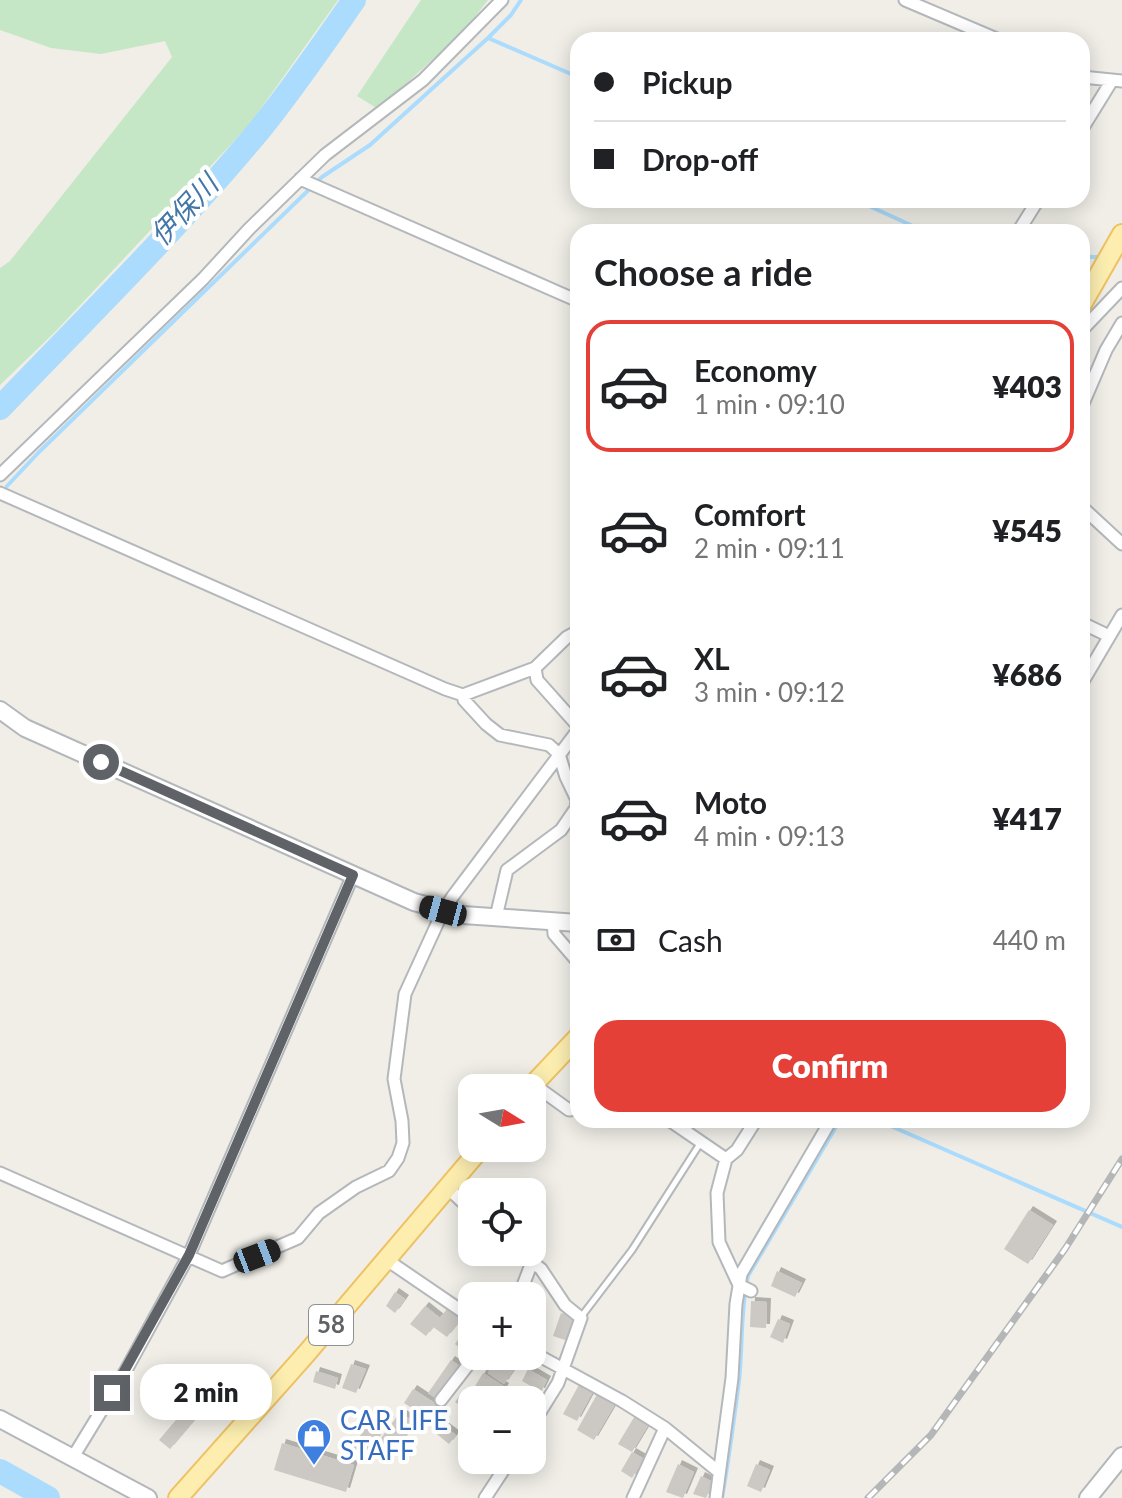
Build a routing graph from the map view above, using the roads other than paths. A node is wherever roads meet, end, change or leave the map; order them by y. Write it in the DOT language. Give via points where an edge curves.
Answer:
graph roads {
  1 [pos="502,0"];
  2 [pos="905,0"];
  3 [pos="980,32"];
  4 [pos="1090,78"];
  5 [pos="1116,82"];
  6 [pos="1090,118"];
  7 [pos="303,180"];
  8 [pos="1113,249"];
  9 [pos="1122,288"];
  10 [pos="1090,290"];
  11 [pos="570,298"];
  12 [pos="1090,322"];
  13 [pos="1122,323"];
  14 [pos="1090,387"];
  15 [pos="0,475"];
  16 [pos="0,493"];
  17 [pos="1090,514"];
  18 [pos="1122,544"];
  19 [pos="1122,615"];
  20 [pos="1090,627"];
  21 [pos="570,635"];
  22 [pos="1109,636"];
  23 [pos="535,668"];
  24 [pos="1090,669"];
  25 [pos="463,695"];
  26 [pos="0,710"];
  27 [pos="570,719"];
  28 [pos="570,739"];
  29 [pos="559,754"];
  30 [pos="570,785"];
  31 [pos="570,818"];
  32 [pos="353,875"];
  33 [pos="443,911"];
  34 [pos="496,917"];
  35 [pos="553,921"];
  36 [pos="570,922"];
  37 [pos="570,953"];
  38 [pos="570,1046"];
  39 [pos="543,1074"];
  40 [pos="546,1095"];
  41 [pos="570,1110"];
  42 [pos="690,1128"];
  43 [pos="751,1128"];
  44 [pos="826,1128"];
  45 [pos="701,1142"];
  46 [pos="726,1159"];
  47 [pos="469,1162"];
  48 [pos="0,1173"];
  49 [pos="448,1188"];
  50 [pos="458,1198"];
  51 [pos="189,1255"];
  52 [pos="387,1260"];
  53 [pos="537,1266"];
  54 [pos="744,1288"];
  55 [pos="458,1308"];
  56 [pos="581,1318"];
  57 [pos="546,1359"];
  58 [pos="564,1368"];
  59 [pos="464,1370"];
  60 [pos="441,1400"];
  61 [pos="546,1404"];
  62 [pos="0,1419"];
  63 [pos="665,1428"];
  64 [pos="1122,1456"];
  65 [pos="73,1457"];
  66 [pos="719,1472"];
  67 [pos="501,1474"];
  68 [pos="148,1498"];
  69 [pos="178,1498"];
  70 [pos="485,1498"];
  71 [pos="633,1498"];
  72 [pos="716,1498"];
  73 [pos="1088,1498"];
  1 -- 7 [label="street" via="423,80 325,155"];
  2 -- 3 [label="street"];
  4 -- 5 [label="street"];
  5 -- 6 [label="street"];
  7 -- 11 [label="street"];
  7 -- 15 [label="street"];
  8 -- 10 [label="main road"];
  9 -- 12 [label="street"];
  13 -- 14 [label="street"];
  16 -- 25 [label="street"];
  17 -- 18 [label="street"];
  19 -- 22 [label="street"];
  20 -- 22 [label="street"];
  21 -- 23 [label="street"];
  22 -- 24 [label="street"];
  23 -- 25 [label="street"];
  23 -- 27 [label="street" via="537,680"];
  25 -- 29 [label="street" via="500,735 549,745"];
  26 -- 32 [label="street" via="37,734"];
  28 -- 29 [label="street"];
  29 -- 30 [label="street"];
  29 -- 33 [label="street"];
  31 -- 34 [label="street" via="507,870"];
  32 -- 33 [label="street"];
  32 -- 51 [label="street"];
  33 -- 34 [label="street"];
  33 -- 51 [label="street" via="405,994 394,1079 403,1143 389,1171 356,1187 319,1213 298,1238 276,1249 222,1271"];
  34 -- 35 [label="street"];
  35 -- 36 [label="street"];
  35 -- 37 [label="street" via="554,934"];
  38 -- 39 [label="main road"];
  40 -- 41 [label="street"];
  42 -- 45 [label="street"];
  43 -- 46 [label="street"];
  44 -- 54 [label="street" via="741,1274"];
  45 -- 46 [label="street"];
  45 -- 56 [label="lane"];
  46 -- 54 [label="street" via="717,1193 719,1242"];
  47 -- 49 [label="main road, 58"];
  48 -- 51 [label="street"];
  49 -- 50 [label="street"];
  49 -- 52 [label="main road, 58"];
  51 -- 65 [label="street"];
  52 -- 55 [label="street"];
  52 -- 69 [label="main road, 58"];
  53 -- 56 [label="street"];
  54 -- 66 [label="street"];
  56 -- 58 [label="street"];
  57 -- 58 [label="street"];
  58 -- 61 [label="street"];
  58 -- 63 [label="street"];
  59 -- 60 [label="street"];
  62 -- 65 [label="street"];
  63 -- 66 [label="street"];
  63 -- 71 [label="street"];
  64 -- 73 [label="street"];
  65 -- 68 [label="street"];
  66 -- 72 [label="street"];
  67 -- 70 [label="street"];
}
